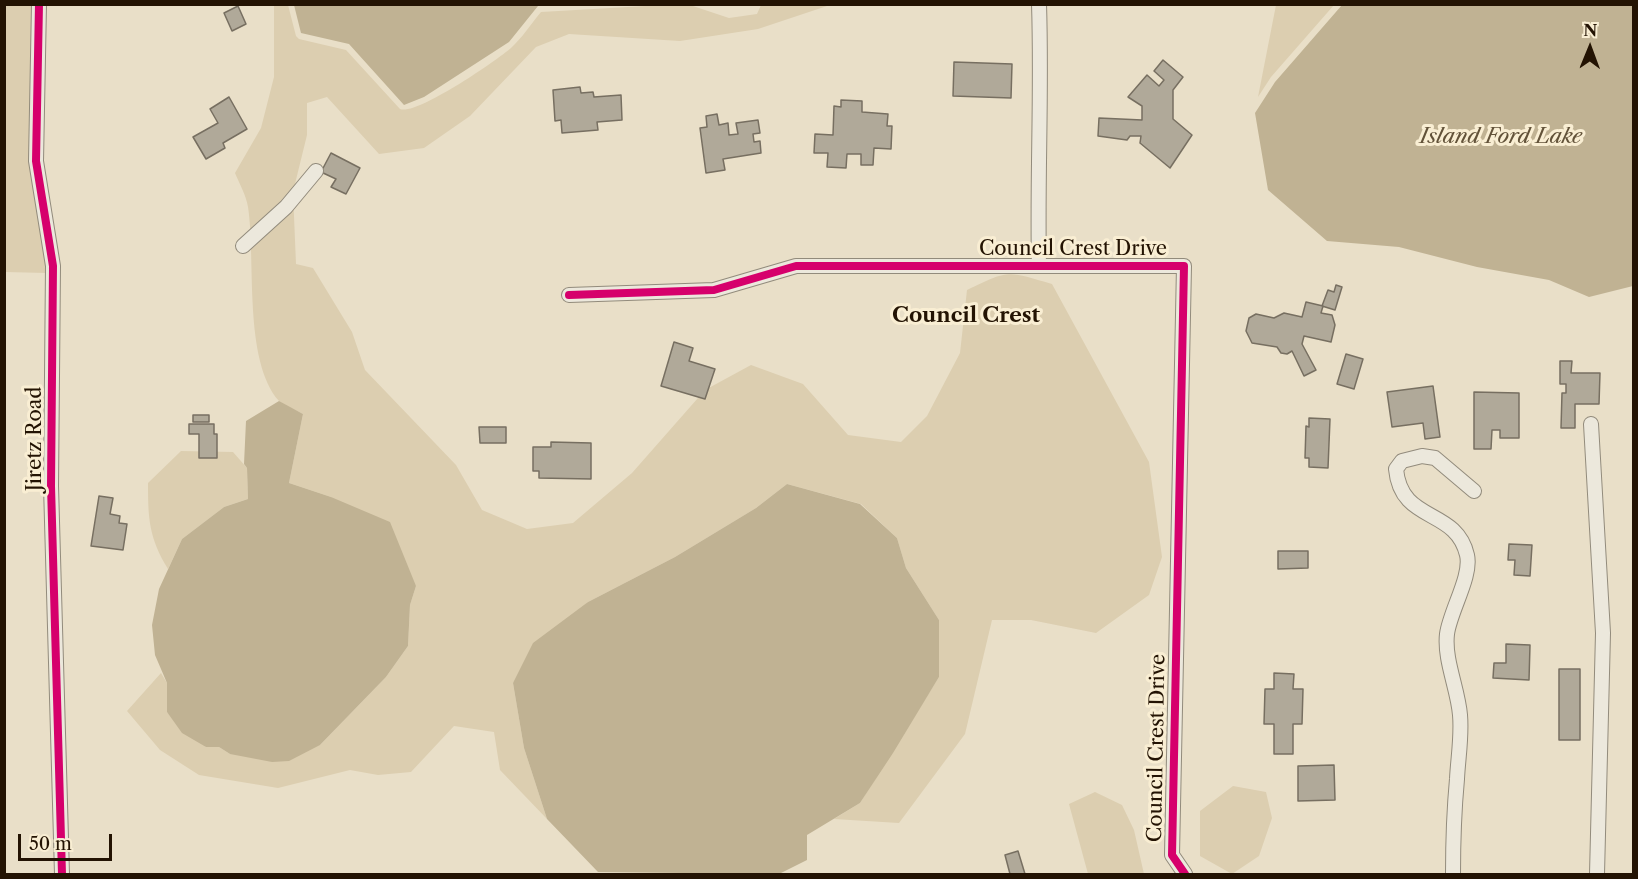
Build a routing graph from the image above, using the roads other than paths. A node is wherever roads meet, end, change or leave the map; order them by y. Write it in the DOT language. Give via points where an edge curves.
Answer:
graph roads {
  1 [pos="39,4"];
  2 [pos="1039,4"];
  3 [pos="316,171"];
  4 [pos="243,246"];
  5 [pos="1039,266"];
  6 [pos="569,295"];
  7 [pos="1592,424"];
  8 [pos="1474,491"];
  9 [pos="62,874"];
  10 [pos="1185,874"];
  11 [pos="1453,874"];
  12 [pos="1597,874"];
  1 -- 9 [label="street, Jiretz Road" via="36,149 53,266 51,486"];
  2 -- 5 [label="street"];
  3 -- 4 [label="street" via="286,207"];
  5 -- 6 [label="street, Council Crest Drive" via="796,266 714,290"];
  5 -- 10 [label="street, Council Crest Drive" via="1184,266 1172,855"];
  7 -- 12 [label="street" via="1602,633"];
  8 -- 11 [label="street" via="1435,458 1422,456 1402,461 1396,469 1401,494 1414,507 1443,521 1461,539 1468,556 1468,570 1447,635 1460,715"];
}
